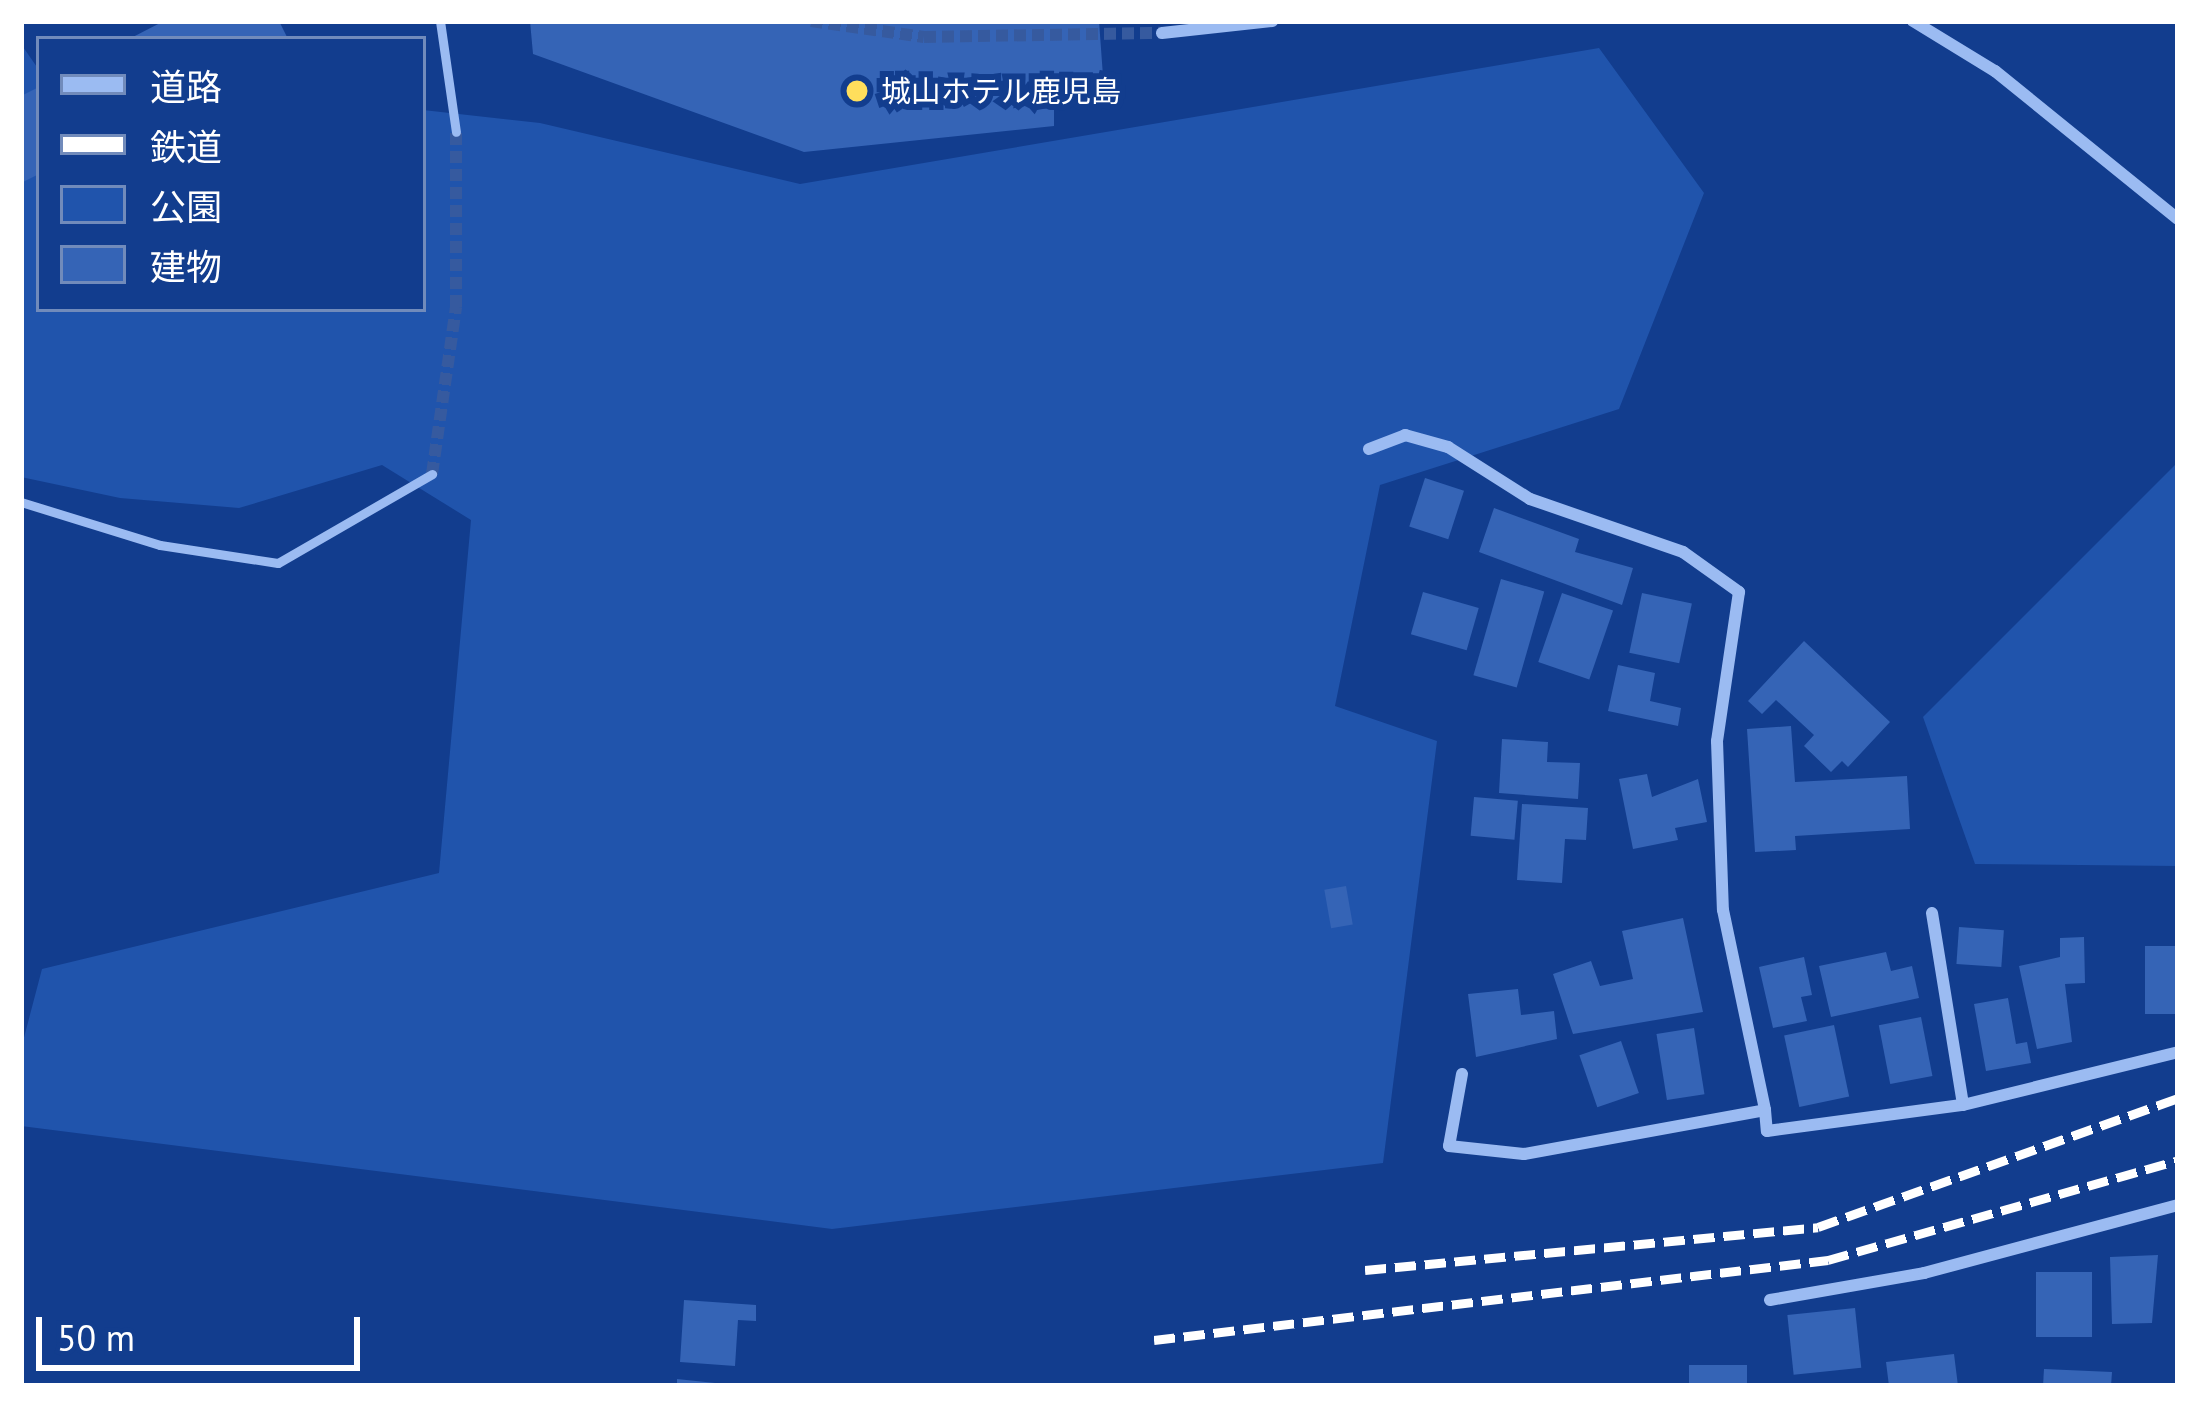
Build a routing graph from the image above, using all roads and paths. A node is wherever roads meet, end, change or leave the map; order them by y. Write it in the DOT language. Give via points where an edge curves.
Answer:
graph roads {
  1 [pos="440,21"];
  2 [pos="1272,21"];
  3 [pos="1913,21"];
  4 [pos="1162,33"];
  5 [pos="456,132"];
  6 [pos="2178,219"];
  7 [pos="1369,449"];
  8 [pos="432,475"];
  9 [pos="21,502"];
  10 [pos="1932,913"];
  11 [pos="2178,1052"];
  12 [pos="1462,1074"];
  13 [pos="1963,1105"];
  14 [pos="1765,1110"];
  15 [pos="2178,1205"];
  16 [pos="1770,1300"];
  1 -- 5 [label="lane"];
  2 -- 4 [label="street"];
  3 -- 6 [label="street" via="1995,71"];
  7 -- 14 [label="street" via="1405,436 1448,447 1530,499 1682,552 1739,592 1717,741 1723,910"];
  8 -- 9 [label="lane" via="278,563 160,545"];
  10 -- 13 [label="street"];
  11 -- 13 [label="street"];
  12 -- 14 [label="street" via="1448,1146 1475,1150 1524,1154"];
  13 -- 14 [label="street" via="1767,1131"];
  15 -- 16 [label="street" via="1924,1273"];
}
